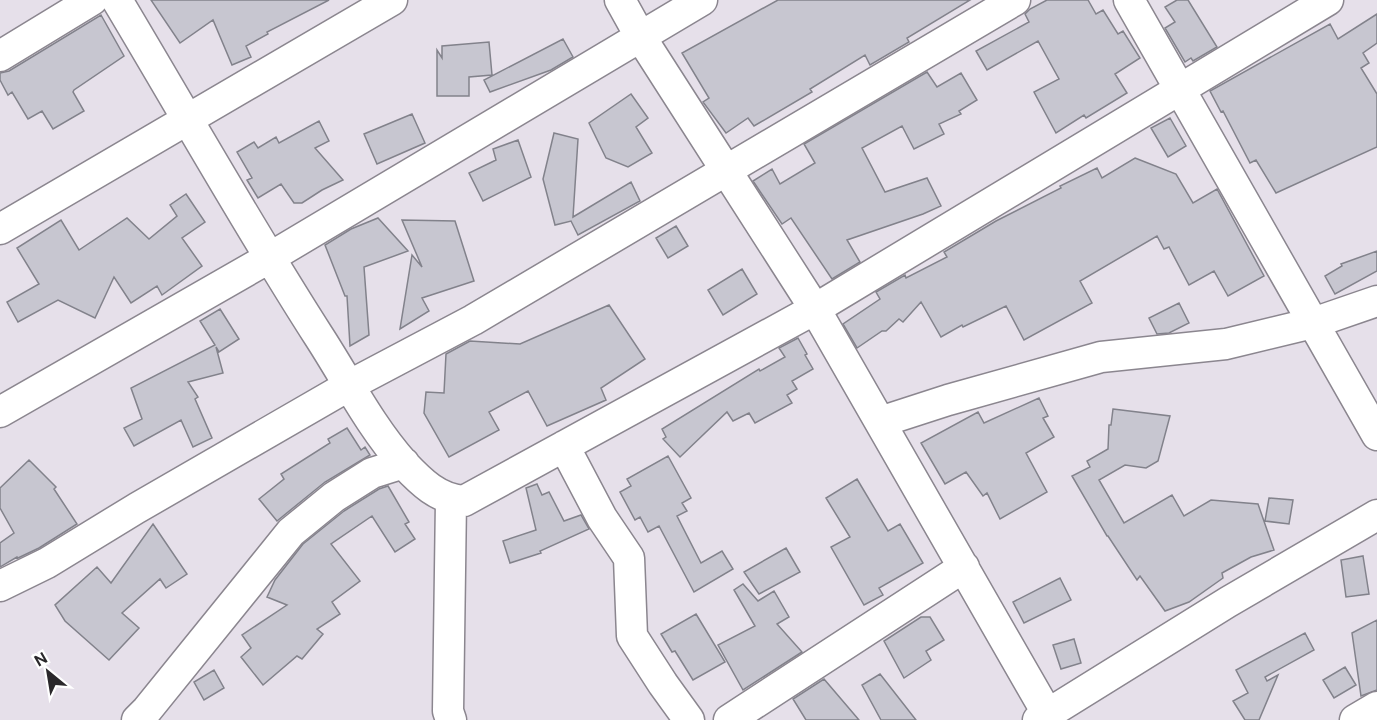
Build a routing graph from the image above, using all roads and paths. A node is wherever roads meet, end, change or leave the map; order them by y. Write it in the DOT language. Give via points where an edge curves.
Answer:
graph roads {
  1 [pos="92,0"];
  2 [pos="117,0"];
  3 [pos="392,0"];
  4 [pos="620,0"];
  5 [pos="702,0"];
  6 [pos="1015,0"];
  7 [pos="1129,0"];
  8 [pos="1328,0"];
  9 [pos="640,36"];
  10 [pos="0,56"];
  11 [pos="1180,89"];
  12 [pos="188,119"];
  13 [pos="727,170"];
  14 [pos="0,229"];
  15 [pos="268,258"];
  16 [pos="1377,301"];
  17 [pos="815,309"];
  18 [pos="1313,323"];
  19 [pos="350,385"];
  20 [pos="0,412"];
  21 [pos="880,422"];
  22 [pos="1377,435"];
  23 [pos="564,446"];
  24 [pos="404,463"];
  25 [pos="451,500"];
  26 [pos="1377,515"];
  27 [pos="964,567"];
  28 [pos="0,586"];
  29 [pos="1377,707"];
  30 [pos="1046,718"];
  31 [pos="137,720"];
  32 [pos="451,720"];
  33 [pos="689,720"];
  34 [pos="729,720"];
  35 [pos="1355,720"];
  1 -- 10 [label="street"];
  2 -- 12 [label="street"];
  3 -- 12 [label="street"];
  4 -- 9 [label="street"];
  5 -- 9 [label="street"];
  6 -- 13 [label="street"];
  7 -- 11 [label="street"];
  8 -- 11 [label="street"];
  9 -- 13 [label="street"];
  9 -- 15 [label="street"];
  11 -- 17 [label="street"];
  11 -- 18 [label="street"];
  12 -- 14 [label="street"];
  12 -- 15 [label="street"];
  13 -- 17 [label="street"];
  13 -- 19 [label="street" via="473,320"];
  15 -- 19 [label="street"];
  15 -- 20 [label="street"];
  16 -- 18 [label="street"];
  17 -- 21 [label="street"];
  17 -- 23 [label="street"];
  18 -- 21 [label="street" via="1226,344 1101,357"];
  18 -- 22 [label="street"];
  19 -- 24 [label="street"];
  19 -- 28 [label="street" via="47,563"];
  21 -- 27 [label="street"];
  23 -- 25 [label="street" via="464,501"];
  23 -- 33 [label="street" via="628,558 632,636"];
  24 -- 25 [label="street" via="435,492"];
  24 -- 31 [label="street" via="372,473 291,532"];
  25 -- 32 [label="street"];
  26 -- 30 [label="street" via="1228,602"];
  27 -- 30 [label="street"];
  27 -- 34 [label="street"];
  29 -- 35 [label="street"];
}
